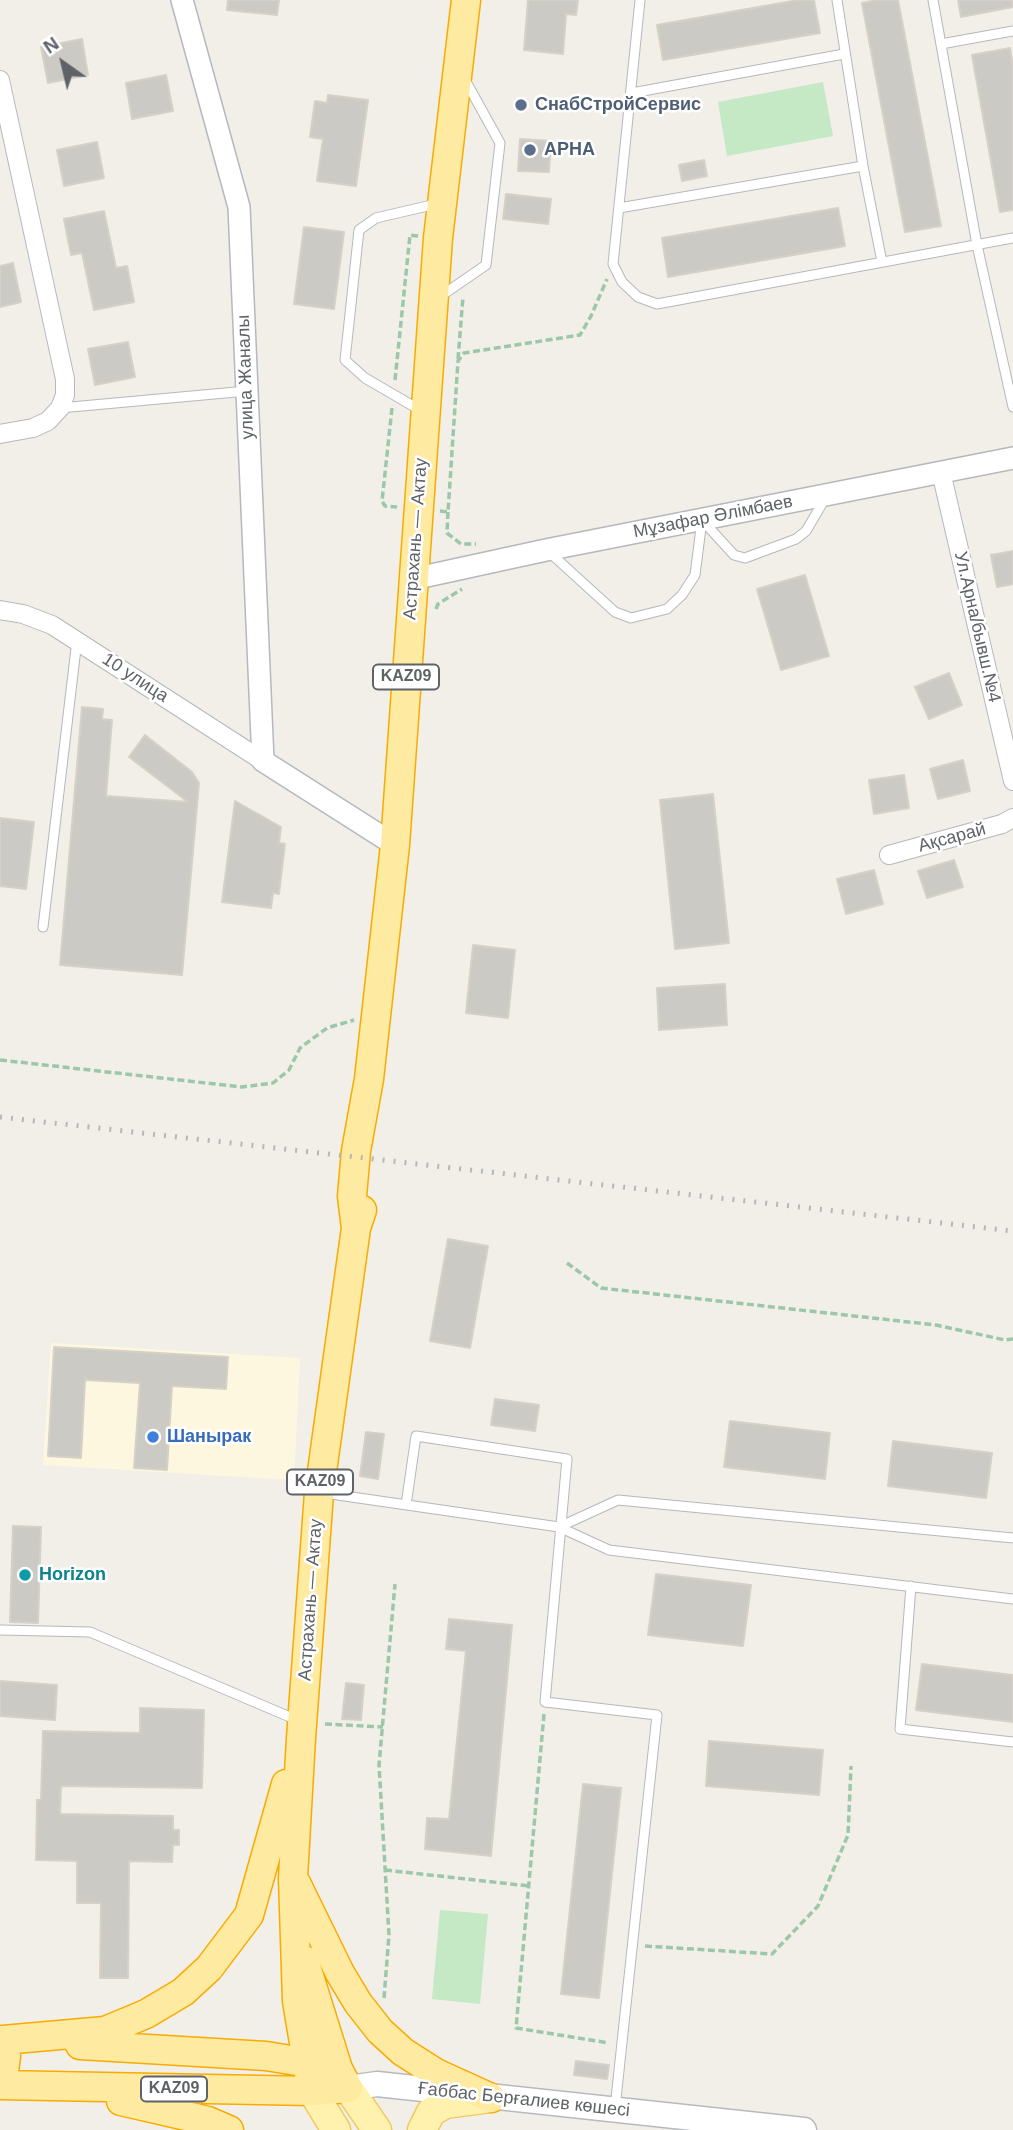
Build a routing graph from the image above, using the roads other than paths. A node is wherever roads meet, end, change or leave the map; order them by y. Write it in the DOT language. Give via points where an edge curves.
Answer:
graph roads {
  1 [pos="182,0"];
  2 [pos="466,0"];
  3 [pos="640,0"];
  4 [pos="837,0"];
  5 [pos="933,0"];
  6 [pos="1013,31"];
  7 [pos="941,44"];
  8 [pos="844,54"];
  9 [pos="458,68"];
  10 [pos="0,80"];
  11 [pos="632,93"];
  12 [pos="863,166"];
  13 [pos="442,203"];
  14 [pos="619,208"];
  15 [pos="1013,239"];
  16 [pos="977,245"];
  17 [pos="882,262"];
  18 [pos="434,301"];
  19 [pos="247,391"];
  20 [pos="1013,407"];
  21 [pos="60,408"];
  22 [pos="425,412"];
  23 [pos="0,434"];
  24 [pos="1013,458"];
  25 [pos="941,472"];
  26 [pos="828,495"];
  27 [pos="702,520"];
  28 [pos="546,550"];
  29 [pos="413,579"];
  30 [pos="0,610"];
  31 [pos="77,640"];
  32 [pos="262,761"];
  33 [pos="1013,781"];
  34 [pos="1013,818"];
  35 [pos="395,845"];
  36 [pos="889,855"];
  37 [pos="43,927"];
  38 [pos="319,1493"];
  39 [pos="405,1505"];
  40 [pos="559,1528"];
  41 [pos="1013,1538"];
  42 [pos="911,1586"];
  43 [pos="1013,1599"];
  44 [pos="0,1630"];
  45 [pos="301,1730"];
  46 [pos="1013,1742"];
  47 [pos="293,1878"];
  48 [pos="295,1931"];
  49 [pos="1,2037"];
  50 [pos="306,2062"];
  51 [pos="352,2080"];
  52 [pos="0,2084"];
  53 [pos="312,2091"];
  54 [pos="491,2098"];
  55 [pos="615,2109"];
  56 [pos="229,2130"];
  57 [pos="335,2130"];
  58 [pos="377,2130"];
  59 [pos="422,2130"];
  60 [pos="804,2130"];
  1 -- 19 [label="street, улица Жаналы" via="239,207"];
  2 -- 9 [label="highway, Астрахань — Актау / KAZ09"];
  3 -- 11 [label="lane"];
  4 -- 8 [label="lane"];
  5 -- 7 [label="lane"];
  6 -- 7 [label="lane"];
  7 -- 16 [label="lane"];
  8 -- 11 [label="lane"];
  8 -- 12 [label="lane"];
  9 -- 13 [label="highway, Астрахань — Актау / KAZ09"];
  9 -- 18 [label="lane" via="500,143 486,265"];
  10 -- 21 [label="street" via="65,379"];
  11 -- 14 [label="lane"];
  12 -- 14 [label="lane"];
  12 -- 17 [label="lane"];
  13 -- 18 [label="highway, Астрахань — Актау / KAZ09"];
  13 -- 22 [label="lane" via="376,218 359,230 345,360 365,378"];
  14 -- 17 [label="lane" via="613,264 638,298 657,304"];
  15 -- 16 [label="lane"];
  16 -- 17 [label="lane"];
  16 -- 20 [label="lane"];
  18 -- 22 [label="highway, Астрахань — Актау / KAZ09"];
  19 -- 21 [label="lane"];
  19 -- 32 [label="street, улица Жаналы"];
  21 -- 23 [label="street" via="33,428"];
  22 -- 29 [label="highway, Астрахань — Актау / KAZ09"];
  24 -- 25 [label="street, Мұзафар Әлімбаев"];
  25 -- 26 [label="street, Мұзафар Әлімбаев"];
  25 -- 33 [label="street, Ул.Арна/бывш.№4"];
  26 -- 27 [label="street, Мұзафар Әлімбаев"];
  26 -- 27 [label="lane" via="796,539 745,558 734,555"];
  27 -- 28 [label="street, Мұзафар Әлімбаев"];
  27 -- 28 [label="lane" via="695,575 682,595 667,609 631,618 615,612"];
  28 -- 29 [label="street, Мұзафар Әлімбаев"];
  29 -- 35 [label="highway, Астрахань — Актау / KAZ09"];
  30 -- 31 [label="street, 10 улица" via="52,625"];
  31 -- 32 [label="street, 10 улица"];
  31 -- 37 [label="lane"];
  32 -- 35 [label="street"];
  34 -- 36 [label="street, Ақсарай"];
  35 -- 38 [label="highway, Астрахань — Актау / KAZ09" via="369,1079 374,1117 372,1156 356,1228"];
  38 -- 39 [label="lane"];
  38 -- 45 [label="highway, Астрахань — Актау / KAZ09"];
  39 -- 40 [label="lane"];
  39 -- 40 [label="lane" via="416,1436 567,1459"];
  40 -- 41 [label="lane" via="618,1500"];
  40 -- 42 [label="lane" via="609,1550"];
  40 -- 55 [label="lane" via="545,1702 657,1715"];
  42 -- 43 [label="lane"];
  42 -- 46 [label="lane" via="900,1729"];
  44 -- 45 [label="lane" via="90,1632"];
  45 -- 47 [label="highway, Астрахань — Актау / KAZ09"];
  45 -- 49 [label="highway" via="249,1915 209,1968 183,1992 105,2031"];
  47 -- 48 [label="highway, Астрахань — Актау / KAZ09"];
  47 -- 54 [label="highway" via="340,1973 380,2031 403,2053 436,2073"];
  48 -- 50 [label="highway, Астрахань — Актау / KAZ09" via="297,2001"];
  48 -- 51 [label="highway, Астрахань — Актау / KAZ09"];
  49 -- 50 [label="highway, KAZ09"];
  49 -- 52 [label="highway" via="6,2056"];
  50 -- 51 [label="highway, KAZ09"];
  50 -- 53 [label="highway, Астрахань — Актау / KAZ09"];
  51 -- 53 [label="highway, KAZ09"];
  51 -- 54 [label="main road, Ғаббас Берғалиев көшесі"];
  51 -- 58 [label="main road"];
  52 -- 53 [label="highway, KAZ09"];
  52 -- 56 [label="highway" via="136,2103"];
  53 -- 57 [label="main road"];
  54 -- 55 [label="main road, Ғаббас Берғалиев көшесі"];
  54 -- 59 [label="main road" via="445,2104 431,2112"];
  55 -- 60 [label="main road, Ғаббас Берғалиев көшесі"];
}
